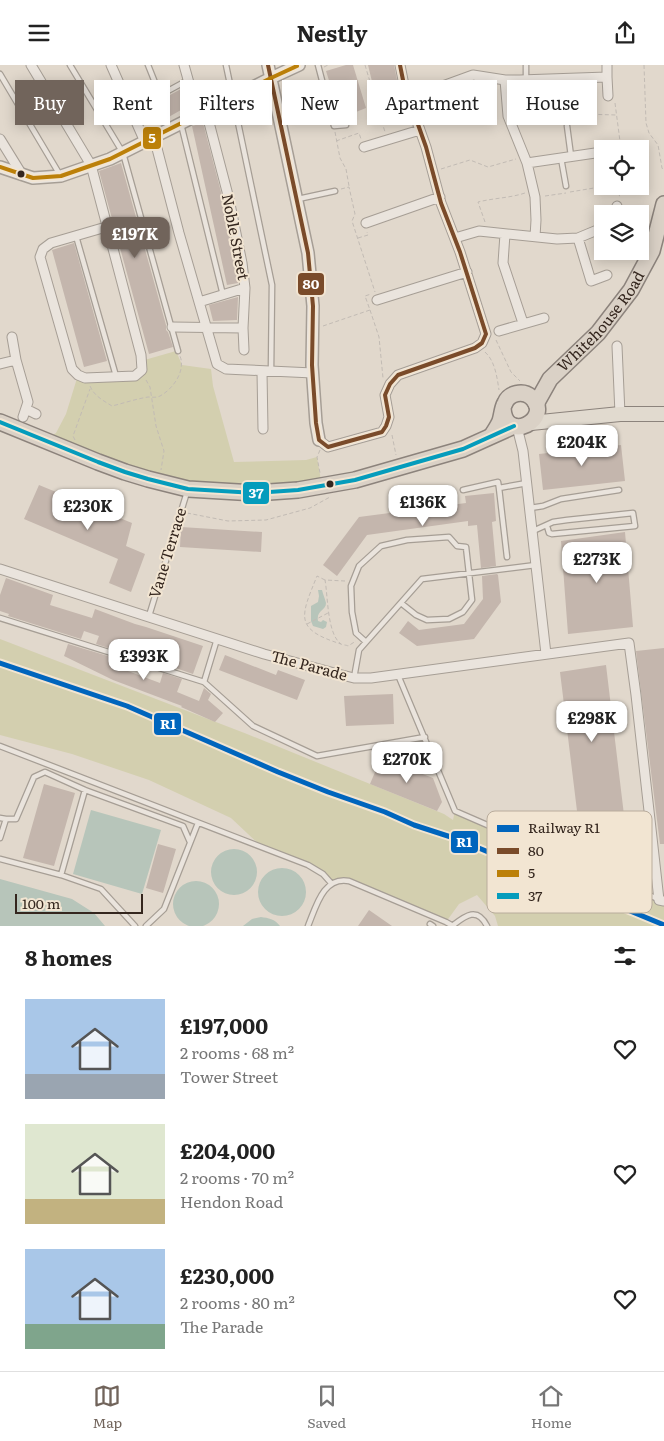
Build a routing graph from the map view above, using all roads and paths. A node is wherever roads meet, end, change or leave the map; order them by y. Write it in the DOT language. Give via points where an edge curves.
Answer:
graph roads {
  1 [pos="30,65"];
  2 [pos="70,65"];
  3 [pos="111,65"];
  4 [pos="148,65"];
  5 [pos="184,65"];
  6 [pos="226,65"];
  7 [pos="268,65"];
  8 [pos="298,65"];
  9 [pos="318,65"];
  10 [pos="365,65"];
  11 [pos="400,65"];
  12 [pos="473,65"];
  13 [pos="526,65"];
  14 [pos="607,65"];
  15 [pos="644,65"];
  16 [pos="0,74"];
  17 [pos="473,75"];
  18 [pos="271,77"];
  19 [pos="607,77"];
  20 [pos="118,80"];
  21 [pos="154,80"];
  22 [pos="188,80"];
  23 [pos="229,80"];
  24 [pos="265,80"];
  25 [pos="459,80"];
  26 [pos="505,80"];
  27 [pos="526,80"];
  28 [pos="608,96"];
  29 [pos="507,104"];
  30 [pos="597,114"];
  31 [pos="617,115"];
  32 [pos="180,124"];
  33 [pos="140,125"];
  34 [pos="180,125"];
  35 [pos="210,125"];
  36 [pos="239,125"];
  37 [pos="346,125"];
  38 [pos="512,125"];
  39 [pos="334,126"];
  40 [pos="567,126"];
  41 [pos="420,130"];
  42 [pos="0,139"];
  43 [pos="150,139"];
  44 [pos="387,140"];
  45 [pos="620,140"];
  46 [pos="336,141"];
  47 [pos="364,147"];
  48 [pos="123,153"];
  49 [pos="594,153"];
  50 [pos="571,156"];
  51 [pos="561,158"];
  52 [pos="525,160"];
  53 [pos="91,165"];
  54 [pos="0,167"];
  55 [pos="433,171"];
  56 [pos="664,171"];
  57 [pos="21,173"];
  58 [pos="61,176"];
  59 [pos="566,186"];
  60 [pos="349,187"];
  61 [pos="594,187"];
  62 [pos="336,191"];
  63 [pos="534,194"];
  64 [pos="440,197"];
  65 [pos="297,199"];
  66 [pos="664,204"];
  67 [pos="366,223"];
  68 [pos="106,227"];
  69 [pos="594,231"];
  70 [pos="488,233"];
  71 [pos="505,234"];
  72 [pos="76,236"];
  73 [pos="535,237"];
  74 [pos="455,238"];
  75 [pos="578,238"];
  76 [pos="467,272"];
  77 [pos="607,275"];
  78 [pos="245,288"];
  79 [pos="223,295"];
  80 [pos="378,300"];
  81 [pos="199,302"];
  82 [pos="370,310"];
  83 [pos="544,318"];
  84 [pos="523,323"];
  85 [pos="484,326"];
  86 [pos="172,327"];
  87 [pos="206,327"];
  88 [pos="243,328"];
  89 [pos="312,329"];
  90 [pos="499,331"];
  91 [pos="12,337"];
  92 [pos="617,345"];
  93 [pos="475,348"];
  94 [pos="244,350"];
  95 [pos="178,351"];
  96 [pos="16,360"];
  97 [pos="0,364"];
  98 [pos="142,370"];
  99 [pos="266,372"];
  100 [pos="313,373"];
  101 [pos="116,377"];
  102 [pos="90,378"];
  103 [pos="550,379"];
  104 [pos="531,388"];
  105 [pos="90,389"];
  106 [pos="499,389"];
  107 [pos="515,394"];
  108 [pos="385,395"];
  109 [pos="151,397"];
  110 [pos="536,405"];
  111 [pos="503,408"];
  112 [pos="36,414"];
  113 [pos="620,414"];
  114 [pos="664,414"];
  115 [pos="564,419"];
  116 [pos="0,422"];
  117 [pos="523,425"];
  118 [pos="386,426"];
  119 [pos="263,429"];
  120 [pos="492,435"];
  121 [pos="321,441"];
  122 [pos="82,456"];
  123 [pos="398,468"];
  124 [pos="160,482"];
  125 [pos="527,483"];
  126 [pos="499,488"];
  127 [pos="188,489"];
  128 [pos="464,489"];
  129 [pos="328,490"];
  130 [pos="619,490"];
  131 [pos="530,508"];
  132 [pos="181,512"];
  133 [pos="547,526"];
  134 [pos="533,531"];
  135 [pos="507,557"];
  136 [pos="536,565"];
  137 [pos="0,569"];
  138 [pos="470,573"];
  139 [pos="325,580"];
  140 [pos="353,581"];
  141 [pos="401,603"];
  142 [pos="329,612"];
  143 [pos="148,618"];
  144 [pos="0,619"];
  145 [pos="307,624"];
  146 [pos="359,636"];
  147 [pos="217,639"];
  148 [pos="366,642"];
  149 [pos="342,644"];
  150 [pos="546,654"];
  151 [pos="398,675"];
  152 [pos="354,677"];
  153 [pos="204,682"];
  154 [pos="425,737"];
  155 [pos="0,747"];
  156 [pos="85,790"];
  157 [pos="651,811"];
  158 [pos="0,818"];
  159 [pos="6,819"];
  160 [pos="652,821"];
  161 [pos="198,823"];
  162 [pos="487,825"];
  163 [pos="0,838"];
  164 [pos="190,842"];
  165 [pos="0,859"];
  166 [pos="61,875"];
  167 [pos="331,883"];
  168 [pos="662,900"];
  169 [pos="135,926"];
  170 [pos="146,926"];
  171 [pos="308,926"];
  172 [pos="452,926"];
  173 [pos="487,926"];
  1 -- 53 [label="street"];
  2 -- 48 [label="lane"];
  3 -- 20 [label="street"];
  4 -- 21 [label="lane"];
  5 -- 22 [label="street, Noble Street"];
  6 -- 23 [label="lane"];
  7 -- 18 [label="street"];
  8 -- 18 [label="street"];
  9 -- 39 [label="lane"];
  10 -- 44 [label="path"];
  11 -- 41 [label="street"];
  12 -- 17 [label="street"];
  13 -- 27 [label="lane"];
  14 -- 19 [label="street"];
  15 -- 56 [label="path" via="646,123 658,145"];
  16 -- 58 [label="lane"];
  17 -- 25 [label="street"];
  17 -- 26 [label="street"];
  18 -- 24 [label="street"];
  18 -- 65 [label="street"];
  19 -- 27 [label="street"];
  19 -- 28 [label="street"];
  26 -- 29 [label="street"];
  28 -- 31 [label="path" via="614,96"];
  30 -- 31 [label="path"];
  31 -- 45 [label="path"];
  32 -- 43 [label="street"];
  33 -- 43 [label="street"];
  34 -- 79 [label="lane"];
  35 -- 78 [label="street, Noble Street"];
  36 -- 99 [label="lane" via="272,285"];
  37 -- 39 [label="lane"];
  38 -- 52 [label="street"];
  39 -- 46 [label="path"];
  40 -- 50 [label="lane"];
  41 -- 44 [label="street"];
  41 -- 55 [label="street"];
  42 -- 57 [label="street"];
  43 -- 48 [label="street"];
  43 -- 81 [label="street"];
  44 -- 47 [label="street"];
  46 -- 47 [label="path" via="359,133"];
  46 -- 60 [label="path"];
  48 -- 53 [label="street"];
  48 -- 86 [label="lane"];
  49 -- 50 [label="street"];
  50 -- 51 [label="street"];
  51 -- 52 [label="street"];
  51 -- 59 [label="lane"];
  52 -- 55 [label="path" via="488,167 470,160"];
  52 -- 63 [label="street"];
  53 -- 58 [label="street"];
  53 -- 68 [label="street"];
  54 -- 57 [label="street"];
  55 -- 64 [label="street"];
  57 -- 58 [label="street" via="32,178"];
  60 -- 62 [label="path"];
  60 -- 82 [label="path" via="355,214 352,221 375,293 365,296"];
  61 -- 63 [label="path"];
  62 -- 65 [label="lane"];
  63 -- 70 [label="path" via="478,202"];
  63 -- 73 [label="street"];
  64 -- 67 [label="street"];
  64 -- 74 [label="street"];
  65 -- 89 [label="street" via="308,253"];
  66 -- 103 [label="highway, Whitehouse Road" via="652,251 631,290 598,333"];
  68 -- 72 [label="street"];
  68 -- 98 [label="street" via="141,355"];
  69 -- 75 [label="street"];
  70 -- 71 [label="street"];
  70 -- 74 [label="street" via="479,231"];
  71 -- 73 [label="street"];
  71 -- 84 [label="street" via="503,263"];
  72 -- 101 [label="lane"];
  72 -- 102 [label="street" via="51,243 43,249 40,257 72,369 78,375"];
  73 -- 75 [label="street"];
  74 -- 76 [label="street"];
  75 -- 77 [label="street" via="592,281"];
  76 -- 80 [label="street"];
  76 -- 85 [label="street"];
  78 -- 79 [label="street"];
  78 -- 88 [label="street, Noble Street"];
  79 -- 81 [label="street"];
  81 -- 87 [label="street"];
  82 -- 89 [label="path"];
  82 -- 108 [label="path" via="379,337"];
  83 -- 84 [label="street"];
  84 -- 90 [label="street"];
  85 -- 93 [label="street" via="486,334"];
  85 -- 104 [label="path" via="492,329 511,373"];
  86 -- 87 [label="street"];
  86 -- 95 [label="lane"];
  87 -- 88 [label="street"];
  87 -- 99 [label="street" via="217,364 226,369"];
  88 -- 94 [label="street, Noble Street"];
  89 -- 100 [label="street"];
  91 -- 96 [label="street"];
  92 -- 113 [label="street"];
  93 -- 106 [label="path" via="490,356"];
  93 -- 108 [label="street" via="398,375"];
  95 -- 109 [label="path" via="182,365 172,387 158,397"];
  96 -- 97 [label="street"];
  96 -- 112 [label="street" via="28,402 24,413"];
  98 -- 101 [label="street" via="135,376"];
  98 -- 109 [label="path"];
  99 -- 100 [label="street"];
  99 -- 119 [label="street"];
  100 -- 121 [label="street" via="316,423"];
  101 -- 102 [label="street"];
  102 -- 105 [label="path"];
  103 -- 104 [label="highway, Whitehouse Road"];
  103 -- 110 [label="highway, Whitehouse Road"];
  104 -- 107 [label="highway, Whitehouse Road"];
  105 -- 109 [label="path" via="112,406"];
  105 -- 122 [label="path" via="73,436"];
  107 -- 110 [label="highway" via="529,396"];
  107 -- 111 [label="highway" via="507,399"];
  108 -- 118 [label="street" via="389,417"];
  109 -- 124 [label="path" via="164,451"];
  110 -- 115 [label="main road"];
  110 -- 117 [label="highway" via="536,414"];
  111 -- 117 [label="highway" via="509,423"];
  111 -- 120 [label="highway"];
  113 -- 114 [label="main road"];
  113 -- 115 [label="main road"];
  115 -- 117 [label="main road"];
  116 -- 122 [label="highway"];
  117 -- 120 [label="highway"];
  117 -- 125 [label="street"];
  118 -- 121 [label="street" via="382,432 328,447"];
  118 -- 123 [label="path" via="393,437"];
  120 -- 123 [label="highway" via="463,449"];
  121 -- 129 [label="path" via="317,457"];
  122 -- 124 [label="highway" via="124,473"];
  123 -- 129 [label="highway"];
  124 -- 127 [label="highway"];
  125 -- 126 [label="lane"];
  125 -- 131 [label="street"];
  126 -- 128 [label="lane" via="498,482"];
  126 -- 135 [label="lane"];
  127 -- 129 [label="highway" via="255,493"];
  127 -- 132 [label="lane, Vane Terrace"];
  129 -- 132 [label="path" via="310,508 266,520 228,521"];
  130 -- 131 [label="lane" via="561,499"];
  131 -- 134 [label="street"];
  132 -- 143 [label="lane, Vane Terrace"];
  133 -- 133 [label="lane" via="567,519 633,513 635,526 552,534"];
  133 -- 134 [label="lane"];
  134 -- 136 [label="street"];
  136 -- 138 [label="lane"];
  136 -- 150 [label="street"];
  137 -- 143 [label="street, The Parade"];
  138 -- 140 [label="lane" via="466,547 457,546 449,537 431,537 381,546 359,565"];
  138 -- 141 [label="lane" via="422,579"];
  138 -- 141 [label="lane" via="472,599 463,613 449,619 427,620"];
  139 -- 140 [label="path"];
  139 -- 142 [label="path"];
  139 -- 145 [label="path" via="317,576 304,611"];
  140 -- 146 [label="lane" via="352,612"];
  141 -- 148 [label="lane"];
  142 -- 145 [label="path"];
  142 -- 149 [label="path" via="334,635"];
  143 -- 147 [label="street, The Parade"];
  144 -- 153 [label="lane"];
  145 -- 149 [label="path" via="319,637"];
  146 -- 148 [label="lane"];
  146 -- 149 [label="path" via="348,646"];
  147 -- 152 [label="street, The Parade"];
  147 -- 153 [label="lane"];
  148 -- 152 [label="lane" via="359,650"];
  150 -- 151 [label="street, The Parade"];
  150 -- 157 [label="street, The Parade" via="629,643"];
  151 -- 152 [label="street, The Parade"];
  151 -- 154 [label="lane"];
  153 -- 154 [label="lane" via="253,725 317,756"];
  154 -- 162 [label="lane" via="455,811"];
  155 -- 161 [label="lane"];
  156 -- 159 [label="lane" via="45,772 34,777 16,819"];
  156 -- 164 [label="lane" via="183,826"];
  156 -- 166 [label="lane"];
  158 -- 159 [label="lane"];
  159 -- 163 [label="lane"];
  160 -- 168 [label="street, The Parade"];
  161 -- 164 [label="lane"];
  161 -- 167 [label="lane" via="308,865"];
  164 -- 170 [label="lane" via="164,909"];
  165 -- 166 [label="lane"];
  166 -- 169 [label="lane" via="101,889"];
  167 -- 171 [label="lane" via="321,896"];
  167 -- 172 [label="lane" via="349,881"];
  172 -- 173 [label="lane" via="471,914 482,918"];
}
